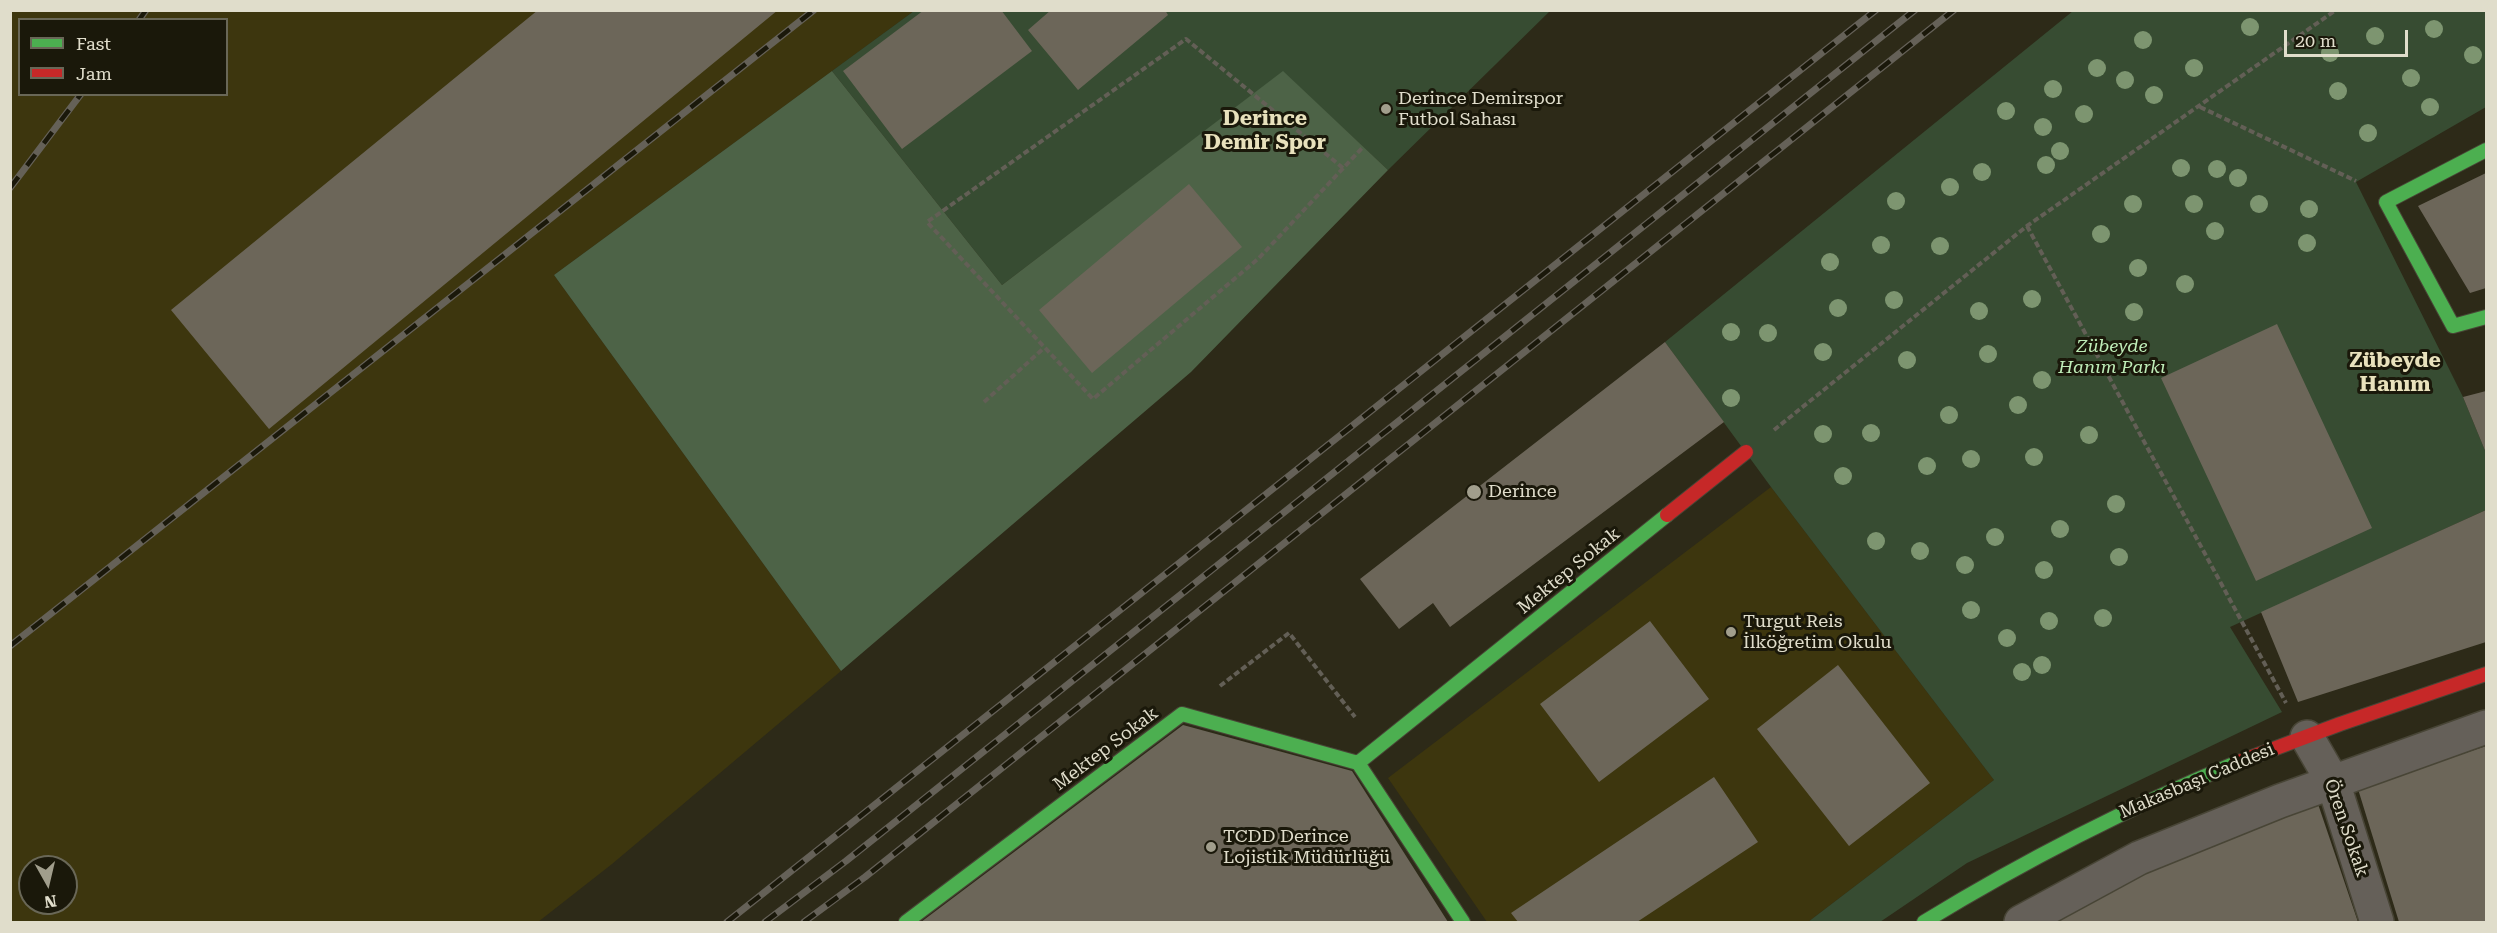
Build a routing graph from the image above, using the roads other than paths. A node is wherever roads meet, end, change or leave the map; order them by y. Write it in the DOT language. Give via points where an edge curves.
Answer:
graph roads {
  1 [pos="2487,150"];
  2 [pos="2487,317"];
  3 [pos="1746,452"];
  4 [pos="2487,674"];
  5 [pos="2487,727"];
  6 [pos="2307,737"];
  7 [pos="1358,763"];
  8 [pos="2333,782"];
  9 [pos="906,922"];
  10 [pos="1463,922"];
  11 [pos="1924,922"];
  12 [pos="2021,922"];
  13 [pos="2377,922"];
  1 -- 2 [label="street" via="2386,202 2453,326"];
  3 -- 7 [label="street, Mektep Sokak"];
  4 -- 6 [label="street, Makasbaşı Caddesi"];
  5 -- 8 [label="street"];
  6 -- 8 [label="street, Ören Sokak"];
  6 -- 11 [label="street, Makasbaşı Caddesi" via="2120,812 1979,887"];
  7 -- 9 [label="street, Mektep Sokak" via="1182,714"];
  7 -- 10 [label="street"];
  8 -- 12 [label="street" via="2139,858"];
  8 -- 13 [label="street, Ören Sokak"];
}
